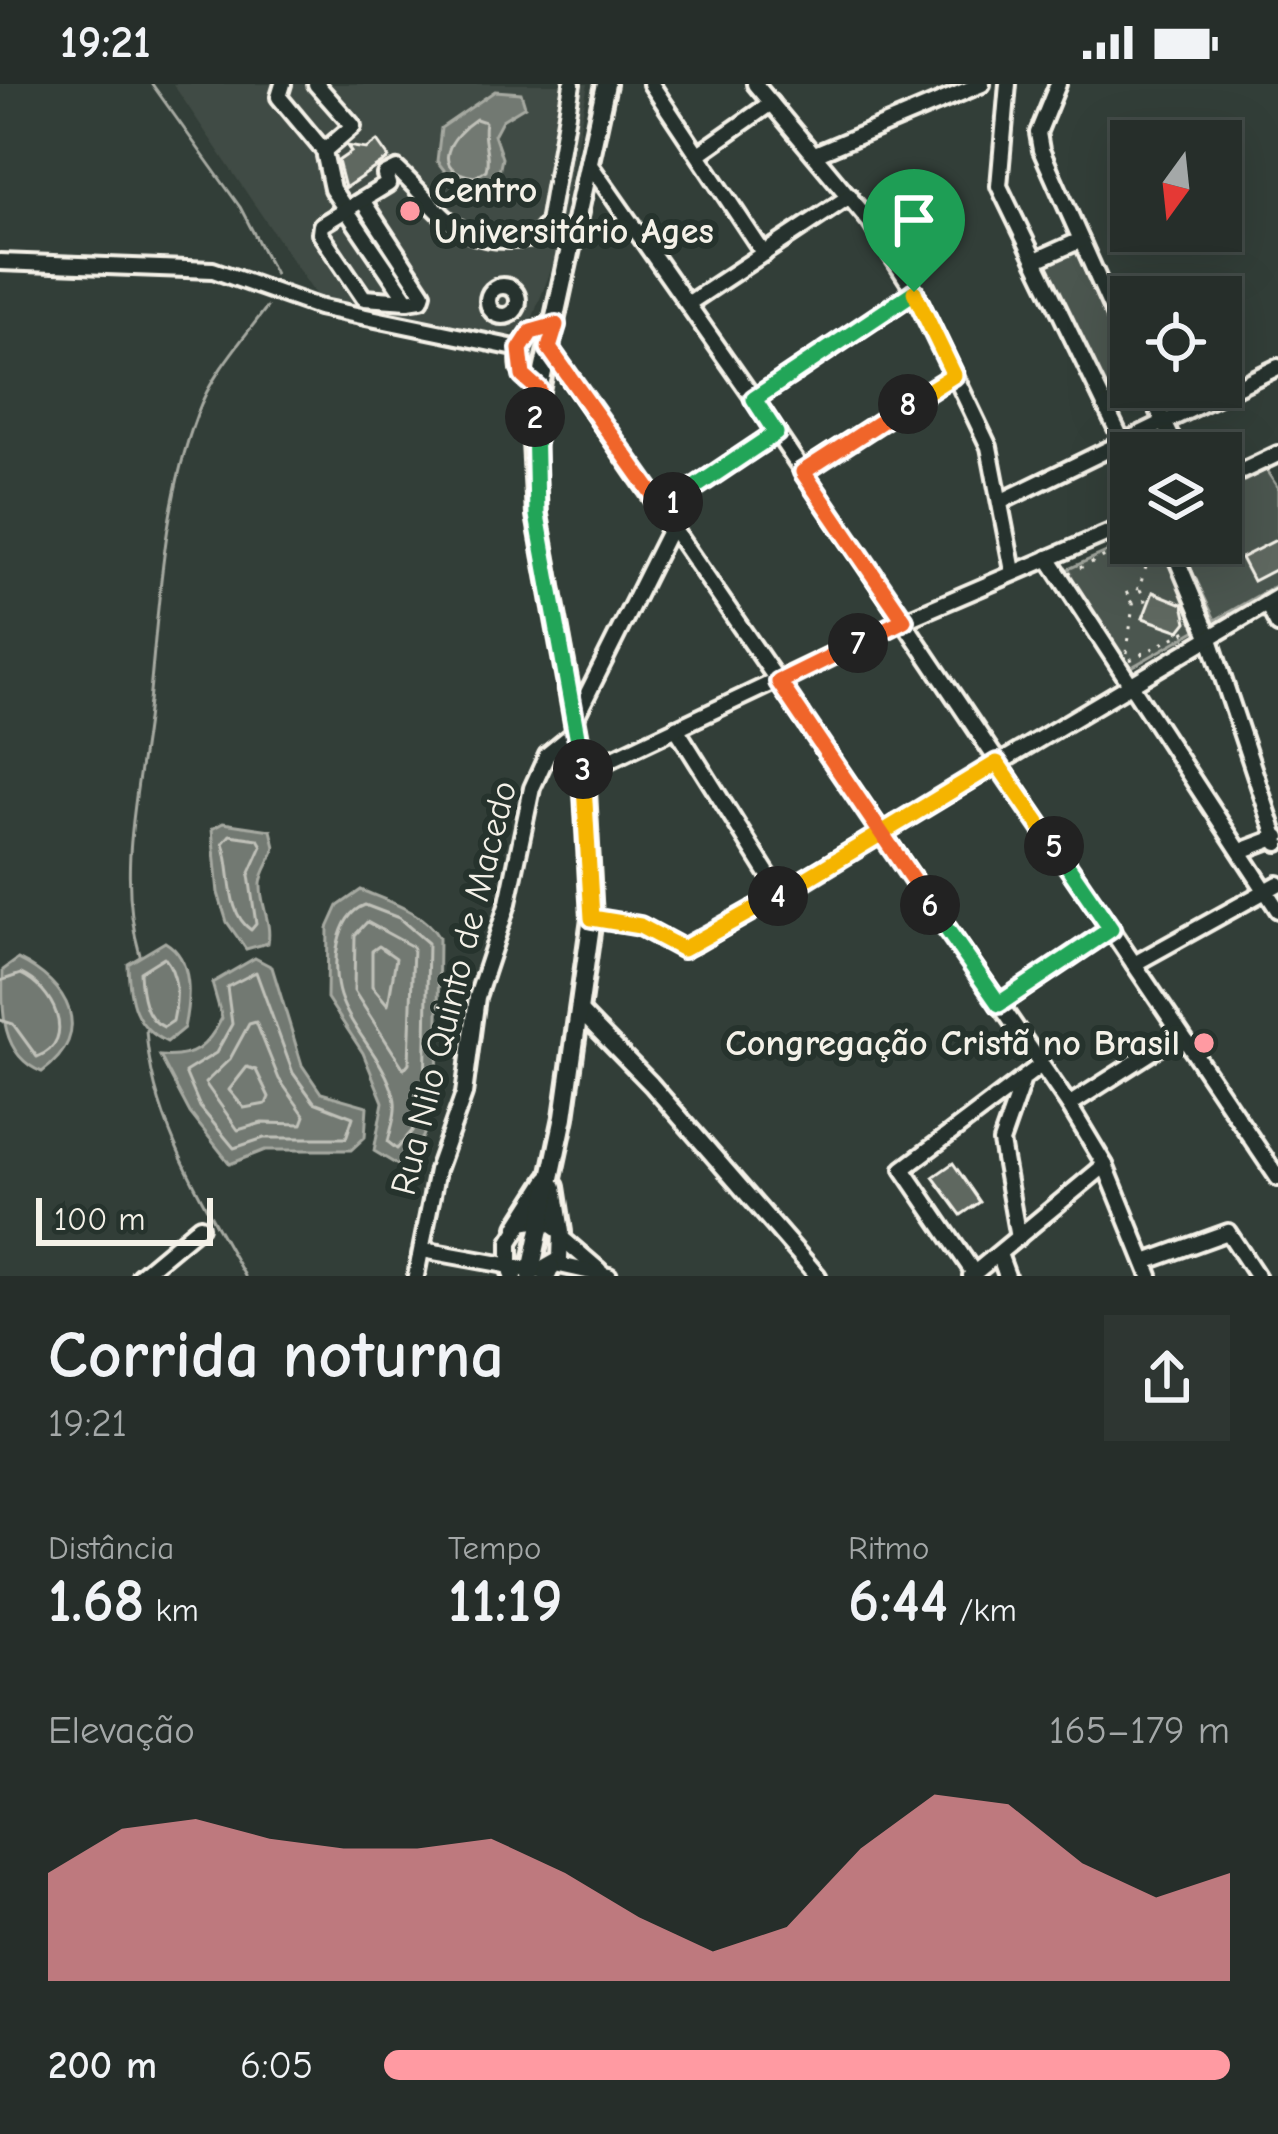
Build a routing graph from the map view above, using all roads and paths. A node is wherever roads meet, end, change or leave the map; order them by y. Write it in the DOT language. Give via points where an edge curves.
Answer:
graph roads {
  1 [pos="283,84"];
  2 [pos="316,84"];
  3 [pos="572,84"];
  4 [pos="606,84"];
  5 [pos="651,84"];
  6 [pos="755,84"];
  7 [pos="982,84"];
  8 [pos="1008,84"];
  9 [pos="1058,84"];
  10 [pos="771,104"];
  11 [pos="324,151"];
  12 [pos="700,153"];
  13 [pos="815,154"];
  14 [pos="588,163"];
  15 [pos="850,196"];
  16 [pos="362,200"];
  17 [pos="346,210"];
  18 [pos="1081,240"];
  19 [pos="764,254"];
  20 [pos="1036,260"];
  21 [pos="0,262"];
  22 [pos="914,292"];
  23 [pos="408,301"];
  24 [pos="689,303"];
  25 [pos="1110,305"];
  26 [pos="556,325"];
  27 [pos="549,348"];
  28 [pos="520,349"];
  29 [pos="1278,367"];
  30 [pos="954,375"];
  31 [pos="539,390"];
  32 [pos="754,399"];
  33 [pos="1110,404"];
  34 [pos="1106,406"];
  35 [pos="1157,408"];
  36 [pos="1164,424"];
  37 [pos="1118,432"];
  38 [pos="1147,432"];
  39 [pos="1168,432"];
  40 [pos="776,433"];
  41 [pos="1110,449"];
  42 [pos="1275,462"];
  43 [pos="803,472"];
  44 [pos="1242,474"];
  45 [pos="1000,502"];
  46 [pos="663,509"];
  47 [pos="673,523"];
  48 [pos="1110,532"];
  49 [pos="1110,554"];
  50 [pos="1048,557"];
  51 [pos="1147,564"];
  52 [pos="1178,564"];
  53 [pos="1013,572"];
  54 [pos="1068,574"];
  55 [pos="1139,588"];
  56 [pos="1272,601"];
  57 [pos="1133,604"];
  58 [pos="904,620"];
  59 [pos="1278,626"];
  60 [pos="1203,632"];
  61 [pos="1113,643"];
  62 [pos="1126,662"];
  63 [pos="779,682"];
  64 [pos="1128,682"];
  65 [pos="577,723"];
  66 [pos="676,728"];
  67 [pos="997,763"];
  68 [pos="584,772"];
  69 [pos="881,834"];
  70 [pos="1277,839"];
  71 [pos="1241,851"];
  72 [pos="1272,887"];
  73 [pos="781,895"];
  74 [pos="1278,910"];
  75 [pos="592,918"];
  76 [pos="1111,929"];
  77 [pos="1134,964"];
  78 [pos="999,1004"];
  79 [pos="580,1011"];
  80 [pos="1180,1034"];
  81 [pos="1042,1065"];
  82 [pos="1024,1078"];
  83 [pos="1069,1105"];
  84 [pos="1106,1165"];
  85 [pos="553,1174"];
  86 [pos="1278,1178"];
  87 [pos="543,1219"];
  88 [pos="200,1226"];
  89 [pos="518,1227"];
  90 [pos="562,1235"];
  91 [pos="1018,1238"];
  92 [pos="423,1250"];
  93 [pos="999,1254"];
  94 [pos="1148,1269"];
  95 [pos="512,1270"];
  96 [pos="543,1271"];
  97 [pos="606,1275"];
  98 [pos="973,1275"];
  99 [pos="140,1276"];
  100 [pos="416,1276"];
  101 [pos="818,1276"];
  102 [pos="1007,1276"];
  103 [pos="1257,1276"];
  1 -- 11 [label="street" via="279,97"];
  2 -- 11 [label="street" via="353,126"];
  3 -- 16 [label="street" via="548,223 535,238 455,231 397,169"];
  4 -- 14 [label="main road"];
  5 -- 12 [label="street"];
  6 -- 10 [label="street"];
  7 -- 13 [label="street"];
  8 -- 20 [label="street" via="999,186"];
  9 -- 18 [label="street" via="1038,140"];
  10 -- 12 [label="street"];
  10 -- 13 [label="street"];
  11 -- 17 [label="street" via="330,186"];
  12 -- 19 [label="street"];
  13 -- 15 [label="street"];
  14 -- 24 [label="street"];
  14 -- 26 [label="main road"];
  15 -- 19 [label="street"];
  15 -- 22 [label="street"];
  16 -- 17 [label="street"];
  16 -- 23 [label="street" via="423,293"];
  17 -- 23 [label="street"];
  17 -- 23 [label="street" via="320,233 364,298"];
  18 -- 20 [label="street"];
  18 -- 25 [label="street"];
  19 -- 24 [label="street"];
  20 -- 34 [label="street"];
  21 -- 28 [label="street" via="213,270 318,307"];
  22 -- 30 [label="street"];
  22 -- 32 [label="street"];
  24 -- 32 [label="street"];
  26 -- 27 [label="main road"];
  26 -- 28 [label="street" via="531,332"];
  27 -- 31 [label="main road"];
  27 -- 46 [label="street"];
  28 -- 31 [label="street" via="523,376"];
  29 -- 36 [label="street"];
  30 -- 43 [label="street"];
  30 -- 45 [label="street" via="987,440"];
  31 -- 65 [label="main road" via="535,497"];
  32 -- 40 [label="street"];
  33 -- 34 [label="street"];
  34 -- 37 [label="street"];
  35 -- 36 [label="street"];
  36 -- 38 [label="street"];
  36 -- 39 [label="street"];
  40 -- 43 [label="street"];
  40 -- 46 [label="street"];
  41 -- 45 [label="street"];
  42 -- 44 [label="street"];
  43 -- 58 [label="street"];
  45 -- 53 [label="street"];
  46 -- 47 [label="street"];
  47 -- 63 [label="street"];
  47 -- 65 [label="street, Rua Nilo Quinto de Macedo"];
  48 -- 50 [label="street"];
  49 -- 54 [label="path"];
  50 -- 53 [label="street"];
  50 -- 64 [label="street"];
  51 -- 55 [label="path"];
  52 -- 60 [label="street"];
  53 -- 58 [label="street"];
  55 -- 57 [label="path" via="1146,600"];
  55 -- 57 [label="path" via="1125,594"];
  56 -- 59 [label="street"];
  56 -- 60 [label="street"];
  57 -- 62 [label="path"];
  58 -- 63 [label="street"];
  58 -- 67 [label="street"];
  60 -- 62 [label="path"];
  60 -- 64 [label="street"];
  60 -- 70 [label="street"];
  61 -- 62 [label="path"];
  63 -- 66 [label="street"];
  63 -- 69 [label="street"];
  64 -- 67 [label="street"];
  64 -- 71 [label="street"];
  65 -- 68 [label="main road"];
  65 -- 92 [label="street, Rua Nilo Quinto de Macedo" via="547,755 532,788"];
  66 -- 68 [label="street"];
  66 -- 73 [label="street"];
  67 -- 69 [label="street"];
  67 -- 76 [label="street"];
  68 -- 75 [label="main road"];
  69 -- 73 [label="street"];
  69 -- 78 [label="street"];
  70 -- 71 [label="street"];
  71 -- 72 [label="street"];
  72 -- 74 [label="street"];
  72 -- 77 [label="street"];
  73 -- 75 [label="street" via="683,949 640,926"];
  75 -- 79 [label="main road"];
  76 -- 77 [label="street"];
  76 -- 78 [label="street"];
  77 -- 80 [label="street"];
  78 -- 81 [label="street"];
  79 -- 85 [label="main road"];
  79 -- 101 [label="street"];
  80 -- 83 [label="street"];
  80 -- 86 [label="street"];
  81 -- 82 [label="street"];
  81 -- 83 [label="street"];
  82 -- 91 [label="street" via="1001,1142"];
  82 -- 98 [label="street" via="903,1169"];
  83 -- 84 [label="street"];
  84 -- 91 [label="street"];
  84 -- 94 [label="street"];
  85 -- 87 [label="main road"];
  85 -- 89 [label="main road"];
  85 -- 90 [label="main road"];
  87 -- 89 [label="street"];
  87 -- 90 [label="street"];
  87 -- 96 [label="main road"];
  88 -- 99 [label="street"];
  89 -- 95 [label="street"];
  90 -- 96 [label="street"];
  90 -- 97 [label="street"];
  91 -- 93 [label="street"];
  92 -- 95 [label="street"];
  92 -- 100 [label="street, Rua Nilo Quinto de Macedo"];
  93 -- 98 [label="street"];
  93 -- 102 [label="street"];
  94 -- 103 [label="street" via="1222,1232 1233,1235"];
  95 -- 96 [label="street"];
  96 -- 97 [label="street"];
}
